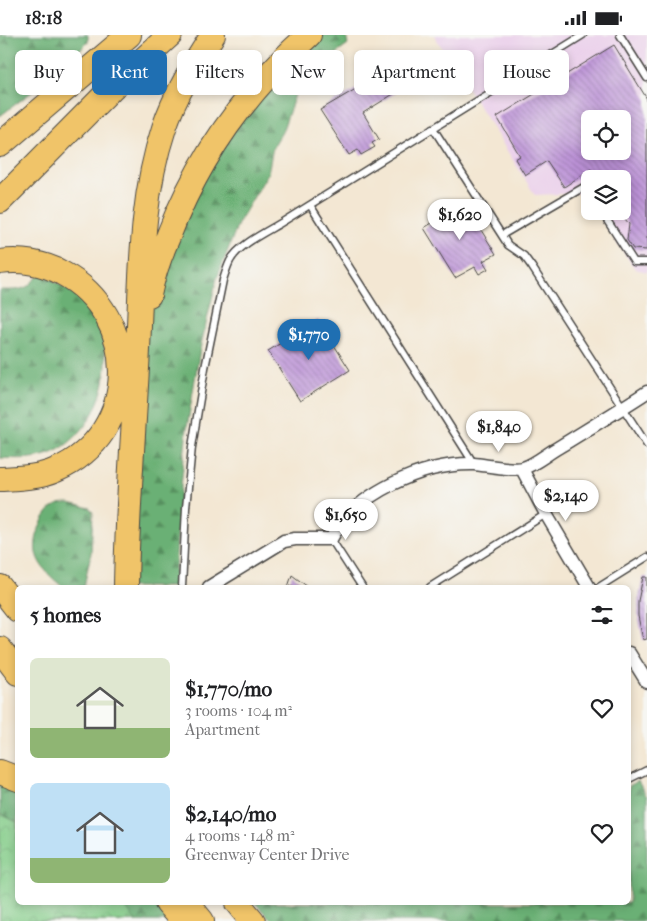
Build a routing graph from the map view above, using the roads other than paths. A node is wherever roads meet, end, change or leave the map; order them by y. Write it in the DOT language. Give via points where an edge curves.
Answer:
graph roads {
  1 [pos="129,35"];
  2 [pos="170,35"];
  3 [pos="213,35"];
  4 [pos="308,35"];
  5 [pos="583,35"];
  6 [pos="620,35"];
  7 [pos="647,78"];
  8 [pos="433,128"];
  9 [pos="0,145"];
  10 [pos="581,189"];
  11 [pos="0,201"];
  12 [pos="310,205"];
  13 [pos="607,220"];
  14 [pos="502,235"];
  15 [pos="0,262"];
  16 [pos="647,263"];
  17 [pos="138,358"];
  18 [pos="647,392"];
  19 [pos="623,407"];
  20 [pos="647,445"];
  21 [pos="474,464"];
  22 [pos="522,469"];
  23 [pos="0,479"];
  24 [pos="546,514"];
  25 [pos="331,539"];
  26 [pos="647,557"];
  27 [pos="126,585"];
  28 [pos="182,585"];
  29 [pos="212,585"];
  30 [pos="361,585"];
  31 [pos="433,585"];
  32 [pos="588,585"];
  33 [pos="601,585"];
  34 [pos="0,587"];
  35 [pos="15,607"];
  36 [pos="0,649"];
  37 [pos="631,656"];
  38 [pos="15,669"];
  39 [pos="647,682"];
  40 [pos="647,770"];
  41 [pos="0,772"];
  42 [pos="15,778"];
  43 [pos="631,778"];
  44 [pos="169,905"];
  45 [pos="190,905"];
  46 [pos="240,905"];
  47 [pos="247,905"];
  48 [pos="182,921"];
  49 [pos="202,921"];
  50 [pos="253,921"];
  51 [pos="258,921"];
  1 -- 9 [label="highway"];
  2 -- 11 [label="highway" via="110,89"];
  3 -- 17 [label="highway" via="183,85 165,127 156,159 143,237"];
  4 -- 17 [label="highway" via="278,63 226,126 189,189 168,235 151,286"];
  5 -- 8 [label="lane"];
  6 -- 7 [label="lane"];
  8 -- 12 [label="lane"];
  8 -- 14 [label="lane"];
  10 -- 14 [label="lane"];
  12 -- 21 [label="lane"];
  12 -- 28 [label="lane" via="245,246 233,256 226,270 193,440"];
  13 -- 16 [label="lane" via="634,262"];
  14 -- 19 [label="lane" via="508,245 524,256"];
  15 -- 23 [label="highway" via="31,262 54,269 87,290 104,309 117,336 121,371 118,399 112,416 84,452 56,470 25,478"];
  17 -- 27 [label="highway"];
  18 -- 19 [label="street"];
  19 -- 20 [label="lane"];
  19 -- 22 [label="street"];
  21 -- 22 [label="street"];
  21 -- 25 [label="street" via="429,469 409,476 370,497 337,528"];
  22 -- 24 [label="street"];
  24 -- 31 [label="lane"];
  24 -- 32 [label="street"];
  25 -- 29 [label="street" via="284,541"];
  25 -- 30 [label="lane"];
  26 -- 33 [label="lane"];
  34 -- 35 [label="highway"];
  36 -- 38 [label="highway"];
  37 -- 39 [label="street"];
  40 -- 43 [label="lane"];
  41 -- 42 [label="highway"];
  44 -- 48 [label="highway"];
  45 -- 49 [label="highway"];
  46 -- 50 [label="highway"];
  47 -- 51 [label="highway"];
}
